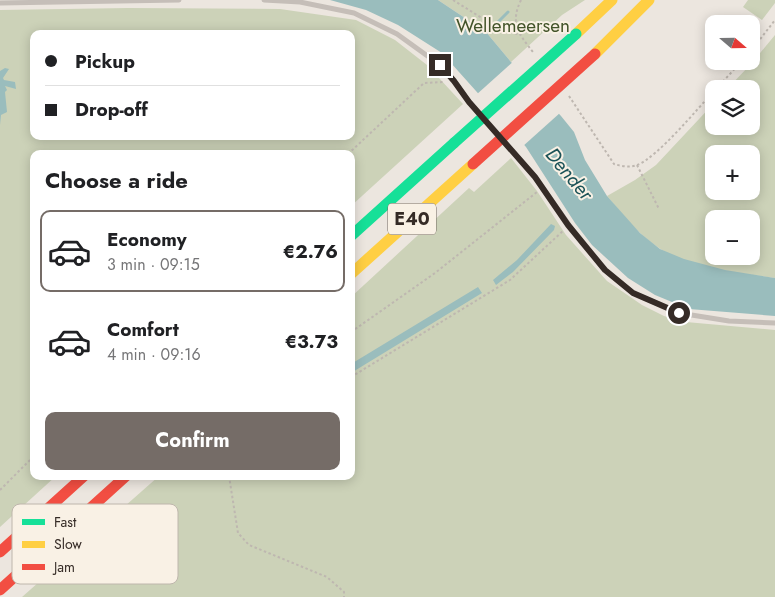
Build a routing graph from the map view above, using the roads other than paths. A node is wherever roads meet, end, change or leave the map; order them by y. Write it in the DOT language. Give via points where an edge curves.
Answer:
graph roads {
  1 [pos="179,0"];
  2 [pos="264,0"];
  3 [pos="612,0"];
  4 [pos="649,0"];
  5 [pos="0,3"];
  6 [pos="355,232"];
  7 [pos="355,270"];
  8 [pos="775,323"];
  9 [pos="80,480"];
  10 [pos="122,480"];
  11 [pos="53,504"];
  12 [pos="95,504"];
  13 [pos="12,541"];
  14 [pos="0,552"];
  15 [pos="12,579"];
  16 [pos="0,590"];
  1 -- 5 [label="lane"];
  2 -- 8 [label="lane" via="300,2 354,13 397,34 440,65 535,177 605,270 633,293 679,313 729,321"];
  3 -- 6 [label="highway, E40, bridge"];
  4 -- 7 [label="highway, E40, bridge" via="594,54"];
  9 -- 11 [label="highway"];
  10 -- 12 [label="highway"];
  13 -- 14 [label="highway"];
  15 -- 16 [label="highway"];
}
